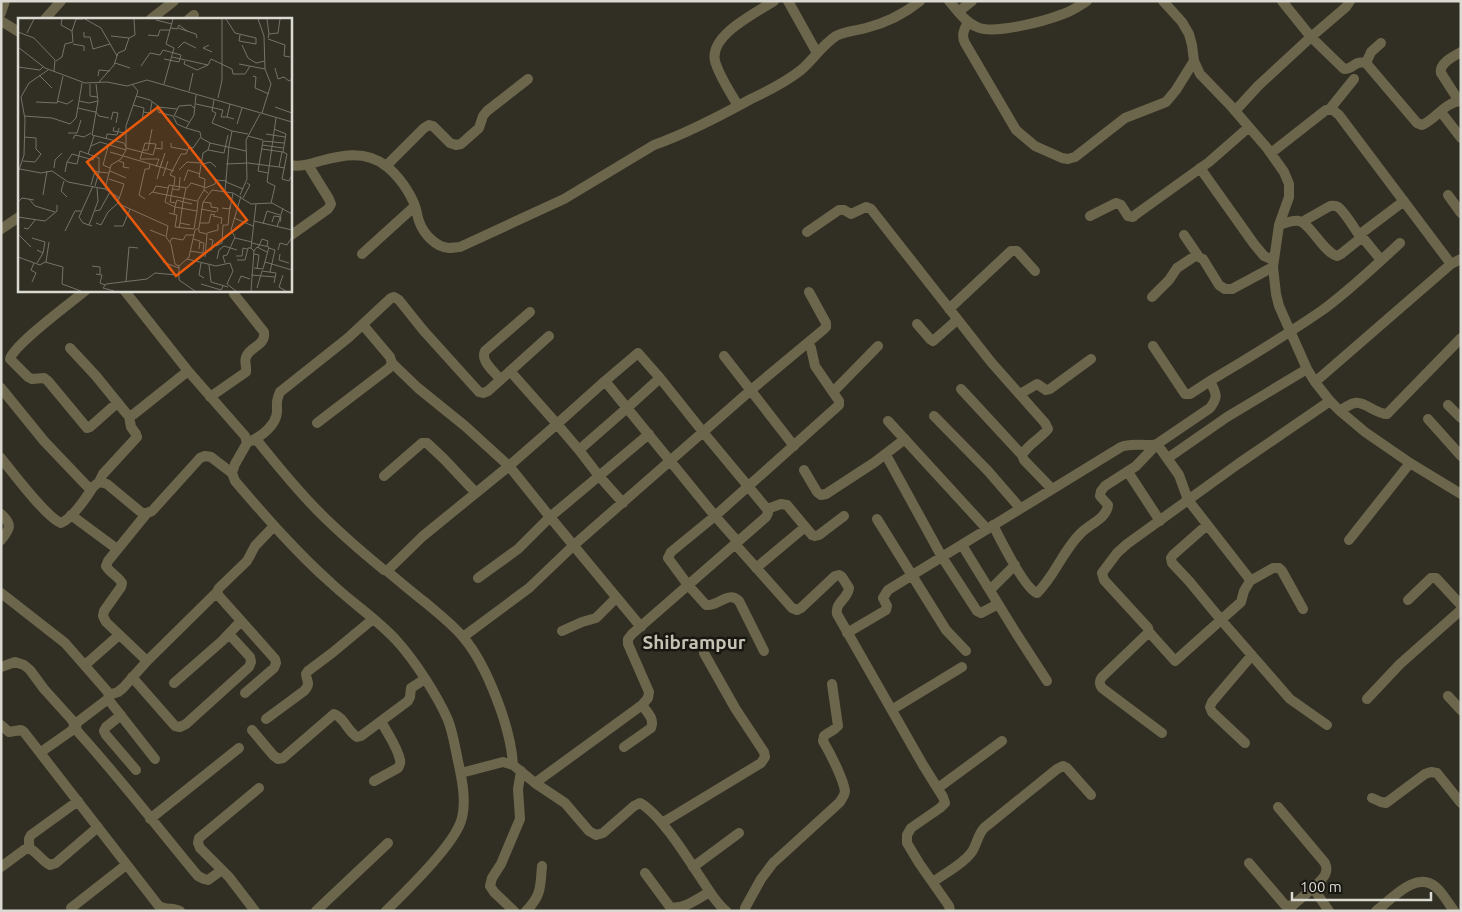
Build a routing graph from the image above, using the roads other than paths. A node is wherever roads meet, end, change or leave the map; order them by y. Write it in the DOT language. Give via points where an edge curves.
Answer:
graph roads {
  1 [pos="5,1"];
  2 [pos="61,1"];
  3 [pos="174,1"];
  4 [pos="774,1"];
  5 [pos="788,1"];
  6 [pos="920,1"];
  7 [pos="948,1"];
  8 [pos="972,1"];
  9 [pos="1163,1"];
  10 [pos="1282,1"];
  11 [pos="1350,1"];
  12 [pos="1086,2"];
  13 [pos="958,12"];
  14 [pos="1,13"];
  15 [pos="46,18"];
  16 [pos="152,18"];
  17 [pos="1,21"];
  18 [pos="968,22"];
  19 [pos="18,31"];
  20 [pos="1311,37"];
  21 [pos="1381,44"];
  22 [pos="1461,52"];
  23 [pos="817,53"];
  24 [pos="1194,60"];
  25 [pos="1366,63"];
  26 [pos="528,79"];
  27 [pos="1354,79"];
  28 [pos="1460,101"];
  29 [pos="738,106"];
  30 [pos="1329,110"];
  31 [pos="1236,111"];
  32 [pos="1441,112"];
  33 [pos="1249,127"];
  34 [pos="1461,138"];
  35 [pos="1271,153"];
  36 [pos="291,165"];
  37 [pos="308,165"];
  38 [pos="386,166"];
  39 [pos="1200,168"];
  40 [pos="1448,195"];
  41 [pos="1404,201"];
  42 [pos="415,206"];
  43 [pos="1461,212"];
  44 [pos="1090,216"];
  45 [pos="18,217"];
  46 [pos="1302,222"];
  47 [pos="1279,225"];
  48 [pos="1,229"];
  49 [pos="807,232"];
  50 [pos="291,235"];
  51 [pos="1184,236"];
  52 [pos="1360,237"];
  53 [pos="1400,243"];
  54 [pos="362,254"];
  55 [pos="1199,257"];
  56 [pos="1461,259"];
  57 [pos="1381,260"];
  58 [pos="1273,264"];
  59 [pos="1451,264"];
  60 [pos="1035,271"];
  61 [pos="85,291"];
  62 [pos="125,291"];
  63 [pos="233,291"];
  64 [pos="809,292"];
  65 [pos="1152,297"];
  66 [pos="949,309"];
  67 [pos="530,312"];
  68 [pos="958,320"];
  69 [pos="917,324"];
  70 [pos="363,325"];
  71 [pos="1290,332"];
  72 [pos="549,336"];
  73 [pos="1461,338"];
  74 [pos="808,343"];
  75 [pos="878,346"];
  76 [pos="1154,346"];
  77 [pos="70,348"];
  78 [pos="724,356"];
  79 [pos="1091,359"];
  80 [pos="392,363"];
  81 [pos="1306,370"];
  82 [pos="188,371"];
  83 [pos="510,371"];
  84 [pos="660,378"];
  85 [pos="500,379"];
  86 [pos="605,381"];
  87 [pos="1210,381"];
  88 [pos="1315,382"];
  89 [pos="1,388"];
  90 [pos="961,389"];
  91 [pos="751,390"];
  92 [pos="833,392"];
  93 [pos="1020,394"];
  94 [pos="210,397"];
  95 [pos="1330,401"];
  96 [pos="117,403"];
  97 [pos="1448,405"];
  98 [pos="627,408"];
  99 [pos="1340,411"];
  100 [pos="129,416"];
  101 [pos="934,416"];
  102 [pos="1461,418"];
  103 [pos="1428,419"];
  104 [pos="888,421"];
  105 [pos="317,423"];
  106 [pos="557,424"];
  107 [pos="703,432"];
  108 [pos="649,434"];
  109 [pos="905,440"];
  110 [pos="252,441"];
  111 [pos="1157,444"];
  112 [pos="794,446"];
  113 [pos="579,450"];
  114 [pos="886,454"];
  115 [pos="1022,455"];
  116 [pos="1461,456"];
  117 [pos="1,458"];
  118 [pos="1168,458"];
  119 [pos="670,462"];
  120 [pos="1410,463"];
  121 [pos="509,466"];
  122 [pos="804,470"];
  123 [pos="1128,472"];
  124 [pos="232,473"];
  125 [pos="384,476"];
  126 [pos="599,476"];
  127 [pos="96,485"];
  128 [pos="749,486"];
  129 [pos="1458,488"];
  130 [pos="1052,489"];
  131 [pos="476,493"];
  132 [pos="1188,500"];
  133 [pos="623,502"];
  134 [pos="1020,508"];
  135 [pos="767,509"];
  136 [pos="147,513"];
  137 [pos="1,514"];
  138 [pos="71,515"];
  139 [pos="715,516"];
  140 [pos="844,516"];
  141 [pos="550,517"];
  142 [pos="877,519"];
  143 [pos="1160,520"];
  144 [pos="1207,525"];
  145 [pos="274,526"];
  146 [pos="805,527"];
  147 [pos="990,527"];
  148 [pos="1,540"];
  149 [pos="1350,540"];
  150 [pos="736,543"];
  151 [pos="574,545"];
  152 [pos="962,546"];
  153 [pos="117,549"];
  154 [pos="942,557"];
  155 [pos="1015,565"];
  156 [pos="756,568"];
  157 [pos="387,571"];
  158 [pos="912,576"];
  159 [pos="478,578"];
  160 [pos="1250,581"];
  161 [pos="688,585"];
  162 [pos="990,590"];
  163 [pos="217,592"];
  164 [pos="1,593"];
  165 [pos="616,598"];
  166 [pos="1408,600"];
  167 [pos="998,604"];
  168 [pos="1461,605"];
  169 [pos="1303,609"];
  170 [pos="1461,610"];
  171 [pos="373,619"];
  172 [pos="1222,620"];
  173 [pos="241,621"];
  174 [pos="640,626"];
  175 [pos="562,631"];
  176 [pos="1149,632"];
  177 [pos="848,633"];
  178 [pos="229,634"];
  179 [pos="119,635"];
  180 [pos="463,637"];
  181 [pos="764,650"];
  182 [pos="966,651"];
  183 [pos="704,653"];
  184 [pos="1252,655"];
  185 [pos="147,661"];
  186 [pos="85,664"];
  187 [pos="1,667"];
  188 [pos="962,667"];
  189 [pos="132,677"];
  190 [pos="425,679"];
  191 [pos="1047,681"];
  192 [pos="174,683"];
  193 [pos="832,684"];
  194 [pos="245,693"];
  195 [pos="1448,696"];
  196 [pos="109,697"];
  197 [pos="1366,699"];
  198 [pos="642,705"];
  199 [pos="892,709"];
  200 [pos="1461,710"];
  201 [pos="121,715"];
  202 [pos="266,719"];
  203 [pos="381,722"];
  204 [pos="1326,725"];
  205 [pos="75,726"];
  206 [pos="252,730"];
  207 [pos="4,732"];
  208 [pos="1162,733"];
  209 [pos="1002,741"];
  210 [pos="1245,743"];
  211 [pos="624,747"];
  212 [pos="239,748"];
  213 [pos="41,752"];
  214 [pos="155,758"];
  215 [pos="517,768"];
  216 [pos="136,770"];
  217 [pos="461,773"];
  218 [pos="374,782"];
  219 [pos="535,783"];
  220 [pos="259,788"];
  221 [pos="938,788"];
  222 [pos="1091,795"];
  223 [pos="1372,798"];
  224 [pos="78,801"];
  225 [pos="1461,803"];
  226 [pos="1278,806"];
  227 [pos="150,819"];
  228 [pos="662,823"];
  229 [pos="98,827"];
  230 [pos="739,833"];
  231 [pos="388,843"];
  232 [pos="29,848"];
  233 [pos="1249,862"];
  234 [pos="126,865"];
  235 [pos="542,866"];
  236 [pos="693,867"];
  237 [pos="1,868"];
  238 [pos="222,870"];
  239 [pos="645,873"];
  240 [pos="933,882"];
  241 [pos="1313,888"];
  242 [pos="710,892"];
  243 [pos="71,908"];
  244 [pos="158,909"];
  245 [pos="746,910"];
  246 [pos="180,911"];
  247 [pos="256,911"];
  248 [pos="316,911"];
  249 [pos="386,911"];
  250 [pos="514,911"];
  251 [pos="526,911"];
  252 [pos="726,911"];
  253 [pos="950,911"];
  254 [pos="1329,911"];
  255 [pos="1376,911"];
  256 [pos="1454,911"];
  1 -- 14 [label="street"];
  2 -- 15 [label="street"];
  3 -- 16 [label="street"];
  4 -- 29 [label="street" via="729,31 716,50 719,71"];
  5 -- 23 [label="street"];
  6 -- 23 [label="street" via="909,11 877,25 837,36"];
  7 -- 13 [label="street"];
  8 -- 13 [label="street"];
  9 -- 24 [label="street" via="1189,34"];
  10 -- 20 [label="street"];
  11 -- 20 [label="street"];
  12 -- 18 [label="street" via="1062,15 1017,26 990,30"];
  13 -- 18 [label="street"];
  17 -- 19 [label="street"];
  18 -- 24 [label="street" via="962,38 1016,130 1036,146 1062,158 1075,157 1126,118 1166,102"];
  20 -- 25 [label="street" via="1344,69 1356,63"];
  20 -- 31 [label="street"];
  21 -- 25 [label="street" via="1371,52"];
  22 -- 28 [label="street" via="1440,69"];
  23 -- 29 [label="street" via="801,70"];
  24 -- 31 [label="street" via="1200,74"];
  25 -- 32 [label="street" via="1417,123 1422,125"];
  26 -- 38 [label="street" via="487,111 479,128 461,144 450,143 429,125"];
  27 -- 30 [label="street"];
  28 -- 32 [label="street"];
  29 -- 42 [label="street" via="654,145 564,199 460,247 448,248 437,244 426,234"];
  30 -- 35 [label="street"];
  30 -- 41 [label="street" via="1339,116"];
  31 -- 33 [label="street"];
  32 -- 34 [label="street"];
  33 -- 35 [label="street"];
  33 -- 39 [label="street"];
  35 -- 47 [label="street" via="1289,184"];
  36 -- 37 [label="street"];
  37 -- 38 [label="street" via="356,155 373,158"];
  37 -- 50 [label="street" via="330,204 328,209"];
  38 -- 42 [label="street"];
  39 -- 44 [label="street" via="1133,217 1128,216 1116,202"];
  39 -- 58 [label="street" via="1254,244"];
  40 -- 43 [label="street"];
  41 -- 52 [label="street"];
  41 -- 59 [label="street"];
  42 -- 54 [label="street"];
  45 -- 48 [label="street"];
  46 -- 47 [label="street"];
  46 -- 52 [label="street" via="1330,206 1338,207"];
  46 -- 52 [label="street" via="1333,255 1337,256"];
  47 -- 58 [label="street"];
  49 -- 66 [label="street" via="839,210 851,214 868,207"];
  51 -- 55 [label="street"];
  52 -- 57 [label="street"];
  53 -- 57 [label="street"];
  55 -- 58 [label="street" via="1225,289"];
  55 -- 65 [label="street" via="1177,268"];
  56 -- 59 [label="street"];
  57 -- 71 [label="street" via="1332,303"];
  58 -- 71 [label="street" via="1279,306"];
  59 -- 88 [label="street"];
  60 -- 66 [label="street" via="1017,251 1011,251"];
  61 -- 96 [label="street" via="23,342 10,359 28,377 48,381 87,428"];
  62 -- 82 [label="street"];
  63 -- 94 [label="street" via="265,337 246,357 246,372"];
  64 -- 74 [label="street" via="826,327"];
  66 -- 68 [label="street"];
  67 -- 85 [label="street" via="483,355"];
  68 -- 69 [label="street" via="933,341"];
  68 -- 93 [label="street"];
  70 -- 80 [label="street"];
  70 -- 85 [label="street" via="391,298 396,298 479,392 488,391"];
  70 -- 110 [label="street" via="280,392 274,421"];
  71 -- 81 [label="street"];
  71 -- 87 [label="street"];
  72 -- 83 [label="street"];
  73 -- 99 [label="street" via="1387,414 1356,402"];
  74 -- 91 [label="street"];
  74 -- 92 [label="street" via="815,366"];
  75 -- 92 [label="street"];
  76 -- 87 [label="street" via="1185,394"];
  77 -- 96 [label="street"];
  78 -- 91 [label="street"];
  79 -- 93 [label="street" via="1050,389 1037,384"];
  80 -- 105 [label="street"];
  80 -- 121 [label="street"];
  81 -- 88 [label="street"];
  81 -- 118 [label="street" via="1227,417"];
  82 -- 94 [label="street"];
  82 -- 100 [label="street"];
  83 -- 85 [label="street"];
  83 -- 106 [label="street"];
  84 -- 86 [label="street" via="638,353"];
  84 -- 98 [label="street"];
  84 -- 107 [label="street"];
  86 -- 98 [label="street"];
  86 -- 106 [label="street"];
  87 -- 111 [label="street" via="1216,401"];
  88 -- 95 [label="street"];
  89 -- 127 [label="street" via="44,441 85,484 88,487"];
  90 -- 115 [label="street"];
  91 -- 107 [label="street"];
  91 -- 112 [label="street"];
  92 -- 112 [label="street" via="840,401 839,406"];
  93 -- 115 [label="street" via="1048,429"];
  94 -- 110 [label="street"];
  95 -- 99 [label="street"];
  95 -- 132 [label="street"];
  96 -- 100 [label="street"];
  97 -- 102 [label="street"];
  98 -- 108 [label="street"];
  98 -- 113 [label="street"];
  99 -- 120 [label="street"];
  100 -- 127 [label="street" via="137,437"];
  101 -- 134 [label="street"];
  103 -- 116 [label="street"];
  104 -- 109 [label="street"];
  106 -- 113 [label="street"];
  106 -- 121 [label="street"];
  107 -- 119 [label="street"];
  107 -- 128 [label="street"];
  108 -- 119 [label="street"];
  108 -- 126 [label="street"];
  109 -- 114 [label="street"];
  109 -- 147 [label="street"];
  110 -- 124 [label="street"];
  110 -- 157 [label="street" via="318,512"];
  111 -- 118 [label="street"];
  111 -- 123 [label="street"];
  111 -- 130 [label="street" via="1121,447"];
  112 -- 128 [label="street"];
  113 -- 126 [label="street"];
  114 -- 122 [label="street" via="821,495"];
  114 -- 154 [label="street"];
  115 -- 130 [label="street"];
  117 -- 138 [label="street" via="57,521 66,521"];
  118 -- 132 [label="street" via="1183,483"];
  119 -- 133 [label="street"];
  119 -- 139 [label="street"];
  120 -- 129 [label="street"];
  120 -- 149 [label="street"];
  121 -- 131 [label="street"];
  121 -- 141 [label="street"];
  123 -- 143 [label="street"];
  123 -- 155 [label="street" via="1101,491 1107,510 1074,541 1039,592 1034,592"];
  124 -- 136 [label="street" via="211,458 200,458"];
  124 -- 145 [label="street" via="234,481"];
  125 -- 131 [label="street" via="422,443 427,443"];
  126 -- 133 [label="street"];
  126 -- 141 [label="street"];
  127 -- 136 [label="street" via="107,484"];
  127 -- 138 [label="street"];
  128 -- 135 [label="street"];
  128 -- 139 [label="street"];
  130 -- 134 [label="street"];
  131 -- 157 [label="street" via="422,536"];
  132 -- 143 [label="street"];
  132 -- 144 [label="street"];
  133 -- 151 [label="street"];
  134 -- 147 [label="street"];
  135 -- 146 [label="street" via="786,505"];
  135 -- 150 [label="street" via="766,517"];
  136 -- 153 [label="street"];
  137 -- 148 [label="street" via="10,525"];
  138 -- 153 [label="street"];
  139 -- 150 [label="street"];
  139 -- 161 [label="street" via="668,555"];
  140 -- 146 [label="street" via="819,535 815,536"];
  141 -- 151 [label="street"];
  141 -- 159 [label="street" via="518,549"];
  142 -- 158 [label="street"];
  143 -- 176 [label="street" via="1122,549 1102,573 1104,580"];
  144 -- 160 [label="street"];
  144 -- 172 [label="street" via="1171,558"];
  145 -- 163 [label="street"];
  145 -- 171 [label="street" via="331,583"];
  146 -- 156 [label="street"];
  147 -- 152 [label="street"];
  147 -- 155 [label="street"];
  150 -- 156 [label="street"];
  150 -- 161 [label="street"];
  151 -- 165 [label="street"];
  151 -- 180 [label="street" via="526,592"];
  152 -- 154 [label="street"];
  152 -- 162 [label="street"];
  153 -- 179 [label="street" via="106,566 122,583 103,616"];
  154 -- 158 [label="street"];
  154 -- 167 [label="street" via="977,611 984,613"];
  155 -- 162 [label="street"];
  156 -- 177 [label="street" via="797,610 839,575 849,588 836,609"];
  157 -- 180 [label="street"];
  158 -- 177 [label="street" via="885,594 886,610"];
  158 -- 182 [label="street" via="946,630"];
  160 -- 169 [label="street" via="1272,568 1278,568"];
  160 -- 172 [label="street" via="1241,602"];
  161 -- 174 [label="street"];
  161 -- 181 [label="street" via="706,605 735,597"];
  162 -- 167 [label="street"];
  163 -- 173 [label="street"];
  163 -- 185 [label="street"];
  164 -- 186 [label="street" via="55,634"];
  165 -- 174 [label="street"];
  165 -- 175 [label="street" via="596,618"];
  166 -- 168 [label="street" via="1431,578 1436,578"];
  167 -- 191 [label="street"];
  170 -- 197 [label="street"];
  171 -- 190 [label="street" via="396,640"];
  171 -- 202 [label="street" via="308,671 308,687"];
  172 -- 176 [label="street" via="1175,661"];
  172 -- 184 [label="street"];
  173 -- 178 [label="street"];
  173 -- 194 [label="street" via="276,663"];
  174 -- 198 [label="street" via="628,639 628,644 649,692"];
  176 -- 208 [label="street" via="1102,677 1099,685"];
  177 -- 199 [label="street"];
  178 -- 189 [label="street" via="250,657 249,666 180,727 175,726"];
  178 -- 192 [label="street"];
  179 -- 185 [label="street"];
  179 -- 186 [label="street"];
  180 -- 215 [label="street" via="494,693"];
  183 -- 228 [label="street" via="765,757 761,763"];
  184 -- 204 [label="street" via="1290,699"];
  184 -- 210 [label="street" via="1210,707"];
  185 -- 189 [label="street"];
  186 -- 196 [label="street"];
  187 -- 205 [label="street" via="15,662 24,665"];
  188 -- 199 [label="street"];
  189 -- 196 [label="street"];
  190 -- 203 [label="street" via="411,688 408,701"];
  190 -- 217 [label="street" via="447,719"];
  193 -- 245 [label="street" via="838,726 826,733 823,741 839,774 844,796 773,863"];
  195 -- 200 [label="street"];
  196 -- 201 [label="street"];
  196 -- 205 [label="street"];
  198 -- 211 [label="street" via="653,724"];
  198 -- 219 [label="street"];
  199 -- 221 [label="street"];
  201 -- 214 [label="street"];
  201 -- 216 [label="street" via="104,731"];
  203 -- 206 [label="street" via="357,737 334,714 278,759"];
  203 -- 218 [label="street" via="401,764"];
  205 -- 213 [label="street"];
  205 -- 227 [label="street"];
  207 -- 213 [label="street" via="21,730"];
  209 -- 221 [label="street"];
  212 -- 227 [label="street"];
  213 -- 224 [label="street"];
  215 -- 217 [label="street" via="503,762"];
  215 -- 219 [label="street"];
  215 -- 250 [label="street" via="520,819 490,886"];
  217 -- 249 [label="street" via="464,808 461,822 439,855"];
  219 -- 228 [label="street" via="565,803 588,831 596,835 640,803"];
  220 -- 238 [label="street" via="199,838 200,848"];
  221 -- 240 [label="street" via="945,802 911,828 907,843"];
  222 -- 240 [label="street" via="1062,766 984,828 964,860"];
  223 -- 225 [label="street" via="1386,803 1431,772 1438,774"];
  224 -- 229 [label="street"];
  224 -- 232 [label="street" via="31,835"];
  226 -- 241 [label="street" via="1325,863 1327,872"];
  227 -- 238 [label="street" via="198,876 208,880"];
  228 -- 236 [label="street"];
  229 -- 232 [label="street" via="50,865"];
  229 -- 234 [label="street"];
  230 -- 236 [label="street"];
  231 -- 248 [label="street"];
  232 -- 237 [label="street"];
  233 -- 241 [label="street" via="1287,906 1292,906"];
  234 -- 243 [label="street"];
  234 -- 244 [label="street"];
  235 -- 251 [label="street" via="539,894"];
  236 -- 242 [label="street"];
  238 -- 247 [label="street"];
  239 -- 242 [label="street" via="670,906 676,908"];
  240 -- 253 [label="street"];
  241 -- 254 [label="street"];
  242 -- 252 [label="street"];
  244 -- 246 [label="street"];
  255 -- 256 [label="street" via="1417,882 1428,882 1437,888"];
}
